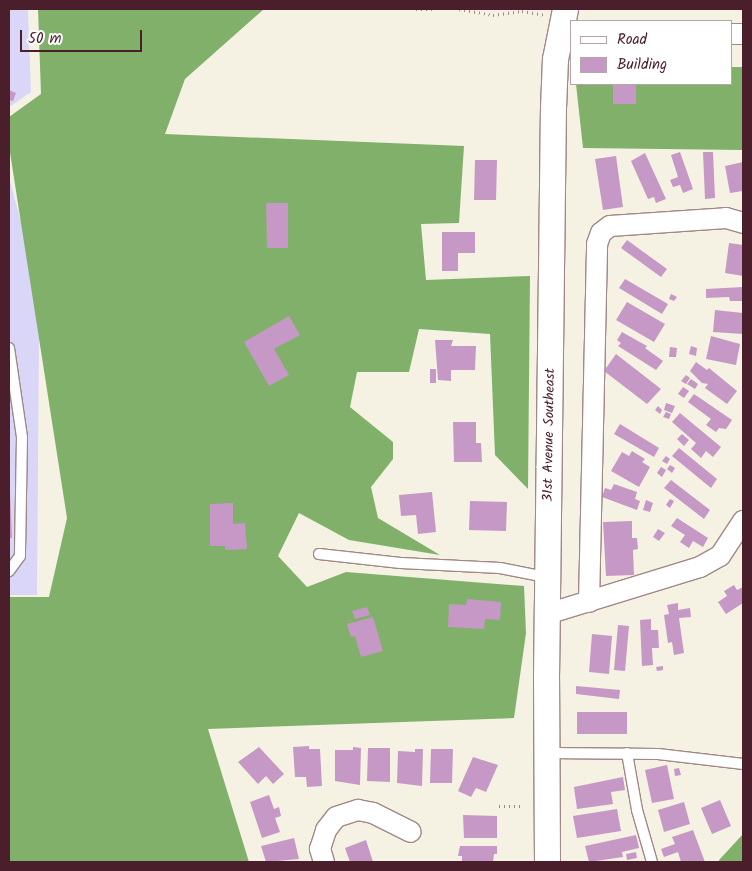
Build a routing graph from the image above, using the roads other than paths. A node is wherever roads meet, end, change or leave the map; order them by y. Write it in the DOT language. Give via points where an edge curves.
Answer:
graph roads {
  1 [pos="564,22"];
  2 [pos="743,224"];
  3 [pos="9,348"];
  4 [pos="743,521"];
  5 [pos="319,554"];
  6 [pos="9,571"];
  7 [pos="547,577"];
  8 [pos="589,602"];
  9 [pos="547,614"];
  10 [pos="546,753"];
  11 [pos="627,753"];
  12 [pos="743,764"];
  13 [pos="411,832"];
  14 [pos="324,862"];
  15 [pos="547,862"];
  16 [pos="652,862"];
  1 -- 7 [label="street, 31st Avenue Southeast" via="553,100"];
  2 -- 8 [label="street" via="726,218 610,226 601,234 597,244"];
  3 -- 6 [label="lane" via="22,437 20,556"];
  4 -- 8 [label="street" via="720,556 700,567"];
  5 -- 7 [label="lane" via="401,563 500,568"];
  7 -- 9 [label="street, 31st Avenue Southeast"];
  8 -- 9 [label="street"];
  9 -- 10 [label="street, 31st Avenue Southeast"];
  10 -- 11 [label="lane"];
  10 -- 15 [label="street, 31st Avenue Southeast"];
  11 -- 12 [label="lane"];
  11 -- 16 [label="lane" via="637,810"];
  13 -- 14 [label="street" via="358,810 336,817 326,830 320,849"];
}
